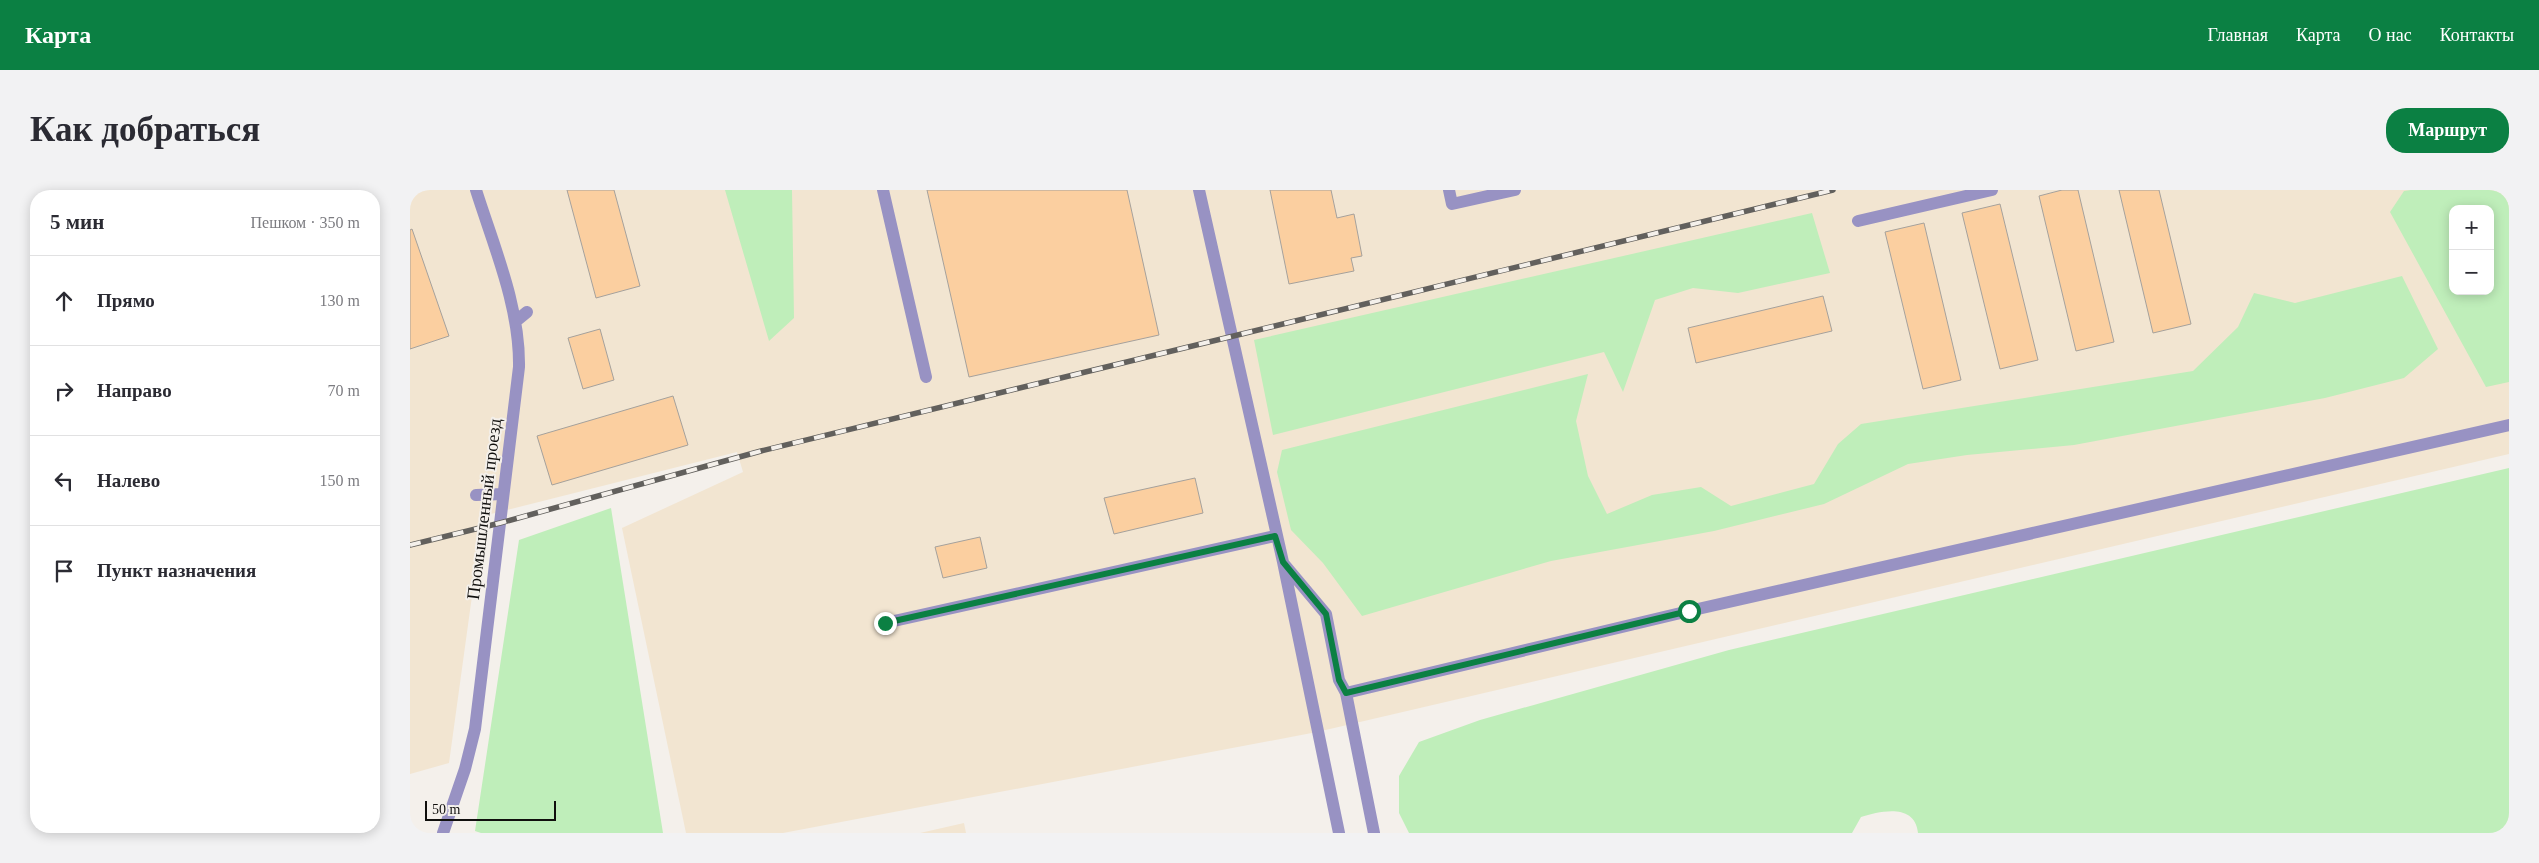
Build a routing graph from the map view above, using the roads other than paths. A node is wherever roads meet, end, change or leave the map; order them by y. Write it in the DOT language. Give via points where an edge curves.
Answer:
graph roads {
  1 [pos="476,190"];
  2 [pos="883,190"];
  3 [pos="1199,190"];
  4 [pos="1449,190"];
  5 [pos="1515,190"];
  6 [pos="1992,190"];
  7 [pos="1858,221"];
  8 [pos="527,312"];
  9 [pos="516,321"];
  10 [pos="926,377"];
  11 [pos="2509,425"];
  12 [pos="503,494"];
  13 [pos="476,495"];
  14 [pos="1275,536"];
  15 [pos="1283,562"];
  16 [pos="885,623"];
  17 [pos="1346,693"];
  18 [pos="442,833"];
  19 [pos="1339,833"];
  20 [pos="1374,833"];
  1 -- 9 [label="street, Промышленный проезд"];
  2 -- 10 [label="street"];
  3 -- 14 [label="street"];
  4 -- 5 [label="street" via="1452,204"];
  6 -- 7 [label="street"];
  8 -- 9 [label="street"];
  9 -- 12 [label="street, Промышленный проезд" via="520,340 519,367"];
  11 -- 17 [label="street" via="1699,609"];
  12 -- 13 [label="street"];
  12 -- 18 [label="street, Промышленный проезд" via="475,730"];
  14 -- 15 [label="street"];
  14 -- 16 [label="street"];
  15 -- 17 [label="street" via="1326,614 1339,680"];
  15 -- 19 [label="street"];
  17 -- 20 [label="street"];
}
